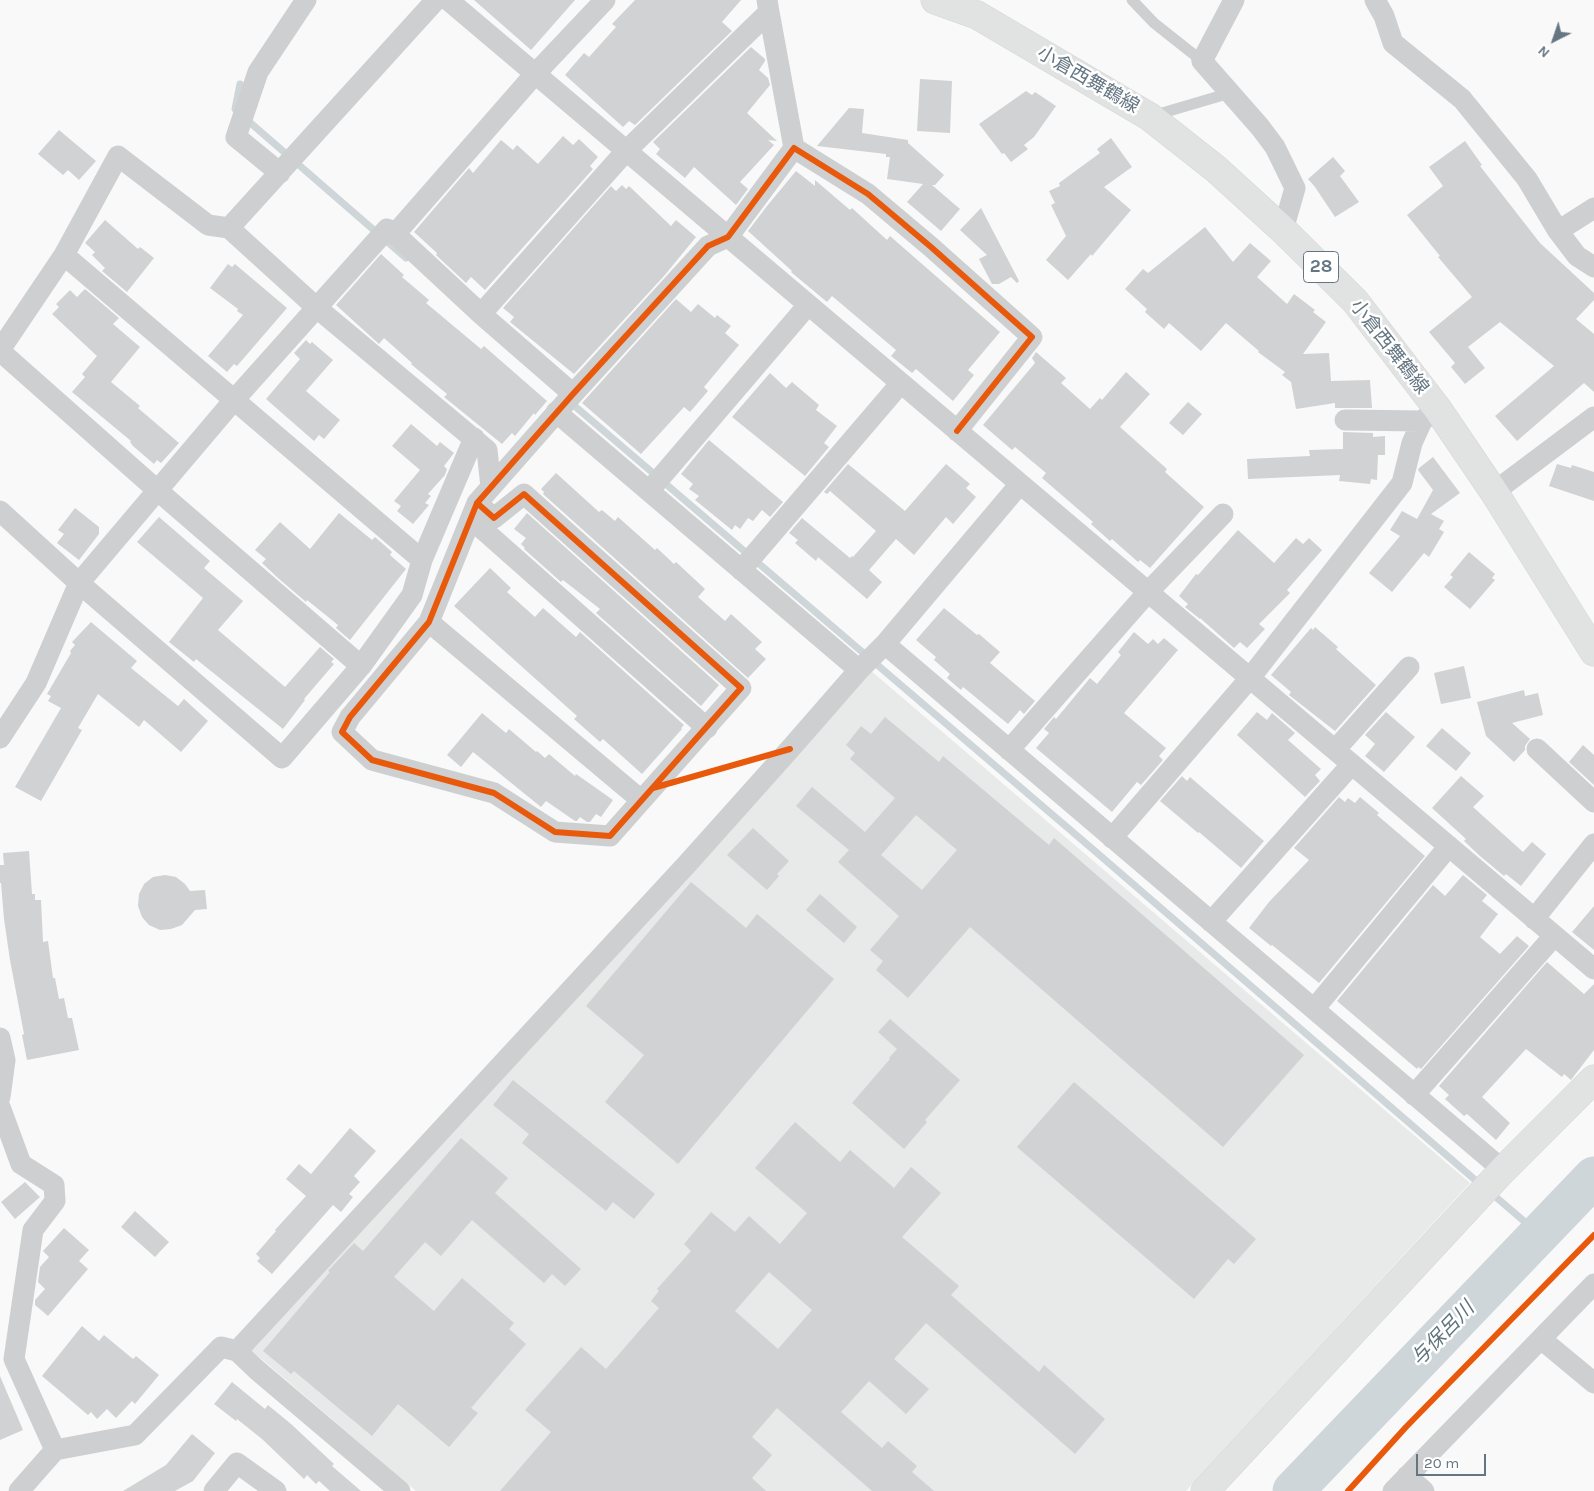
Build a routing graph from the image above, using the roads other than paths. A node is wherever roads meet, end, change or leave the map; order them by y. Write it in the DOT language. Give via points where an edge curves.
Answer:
graph roads {
  1 [pos="306,0"];
  2 [pos="436,0"];
  3 [pos="448,0"];
  4 [pos="605,0"];
  5 [pos="935,0"];
  6 [pos="1132,0"];
  7 [pos="1234,0"];
  8 [pos="1375,0"];
  9 [pos="768,6"];
  10 [pos="979,7"];
  11 [pos="1202,61"];
  12 [pos="535,74"];
  13 [pos="1230,94"];
  14 [pos="1150,117"];
  15 [pos="794,148"];
  16 [pos="626,151"];
  17 [pos="280,172"];
  18 [pos="1594,208"];
  19 [pos="229,228"];
  20 [pos="1283,230"];
  21 [pos="1558,231"];
  22 [pos="395,234"];
  23 [pos="728,237"];
  24 [pos="64,255"];
  25 [pos="1594,267"];
  26 [pos="808,305"];
  27 [pos="317,308"];
  28 [pos="481,314"];
  29 [pos="0,350"];
  30 [pos="901,383"];
  31 [pos="572,394"];
  32 [pos="234,400"];
  33 [pos="556,412"];
  34 [pos="1429,415"];
  35 [pos="1594,417"];
  36 [pos="1345,420"];
  37 [pos="957,431"];
  38 [pos="474,438"];
  39 [pos="1020,484"];
  40 [pos="491,487"];
  41 [pos="157,490"];
  42 [pos="649,491"];
  43 [pos="1494,492"];
  44 [pos="0,511"];
  45 [pos="474,511"];
  46 [pos="1223,514"];
  47 [pos="422,560"];
  48 [pos="741,570"];
  49 [pos="79,584"];
  50 [pos="1148,592"];
  51 [pos="429,622"];
  52 [pos="884,644"];
  53 [pos="1594,652"];
  54 [pos="361,666"];
  55 [pos="1409,667"];
  56 [pos="859,670"];
  57 [pos="1250,678"];
  58 [pos="707,728"];
  59 [pos="0,738"];
  60 [pos="1537,749"];
  61 [pos="1009,750"];
  62 [pos="1335,750"];
  63 [pos="1352,764"];
  64 [pos="641,800"];
  65 [pos="1594,802"];
  66 [pos="1112,838"];
  67 [pos="1594,844"];
  68 [pos="1449,846"];
  69 [pos="1534,919"];
  70 [pos="1211,922"];
  71 [pos="1554,936"];
  72 [pos="1594,969"];
  73 [pos="1314,1009"];
  74 [pos="0,1038"];
  75 [pos="1594,1079"];
  76 [pos="1414,1095"];
  77 [pos="0,1097"];
  78 [pos="0,1107"];
  79 [pos="1503,1170"];
  80 [pos="1594,1284"];
  81 [pos="1541,1339"];
  82 [pos="237,1351"];
  83 [pos="1594,1383"];
  84 [pos="55,1450"];
  85 [pos="1400,1484"];
  86 [pos="19,1491"];
  87 [pos="214,1491"];
  88 [pos="276,1491"];
  89 [pos="400,1491"];
  90 [pos="1205,1491"];
  91 [pos="1424,1491"];
  1 -- 17 [label="street" via="258,72 236,137"];
  2 -- 17 [label="street"];
  3 -- 12 [label="street"];
  4 -- 12 [label="street"];
  5 -- 10 [label="main road, 小倉西舞鶴線 / 28"];
  6 -- 11 [label="lane" via="1154,23"];
  7 -- 11 [label="street"];
  8 -- 21 [label="street" via="1393,43 1462,99 1527,179"];
  9 -- 15 [label="street"];
  9 -- 16 [label="street"];
  10 -- 14 [label="main road, 小倉西舞鶴線 / 28"];
  11 -- 13 [label="street"];
  12 -- 16 [label="street"];
  12 -- 22 [label="street"];
  13 -- 14 [label="lane"];
  13 -- 20 [label="street" via="1275,147 1295,188"];
  14 -- 20 [label="main road, 小倉西舞鶴線 / 28" via="1216,168"];
  15 -- 23 [label="street"];
  15 -- 37 [label="street" via="868,194 1032,337"];
  16 -- 23 [label="street"];
  16 -- 28 [label="street"];
  17 -- 19 [label="street"];
  18 -- 21 [label="street"];
  19 -- 24 [label="street" via="208,225 118,156"];
  19 -- 27 [label="street"];
  20 -- 34 [label="main road, 小倉西舞鶴線 / 28" via="1355,301"];
  21 -- 25 [label="street" via="1577,256"];
  22 -- 27 [label="street" via="386,229"];
  22 -- 28 [label="street"];
  23 -- 26 [label="street"];
  23 -- 31 [label="street" via="708,246"];
  24 -- 29 [label="street"];
  24 -- 32 [label="street"];
  26 -- 30 [label="street"];
  26 -- 42 [label="street"];
  27 -- 32 [label="street"];
  27 -- 38 [label="street"];
  28 -- 31 [label="street"];
  29 -- 41 [label="street"];
  30 -- 37 [label="street"];
  30 -- 48 [label="street"];
  31 -- 33 [label="street"];
  32 -- 41 [label="street"];
  32 -- 47 [label="street"];
  33 -- 40 [label="street"];
  33 -- 42 [label="street"];
  34 -- 36 [label="street"];
  34 -- 43 [label="main road, 小倉西舞鶴線 / 28"];
  34 -- 57 [label="street" via="1412,443 1402,483"];
  35 -- 43 [label="street"];
  37 -- 39 [label="street"];
  38 -- 40 [label="street" via="487,450"];
  38 -- 47 [label="street"];
  39 -- 50 [label="street"];
  39 -- 52 [label="street"];
  40 -- 45 [label="street"];
  41 -- 49 [label="street"];
  41 -- 54 [label="street"];
  42 -- 48 [label="street"];
  43 -- 53 [label="main road, 小倉西舞鶴線 / 28"];
  44 -- 49 [label="street"];
  45 -- 51 [label="street"];
  45 -- 58 [label="street"];
  45 -- 58 [label="street" via="494,518 524,494 741,688"];
  46 -- 50 [label="street"];
  47 -- 54 [label="street" via="412,595"];
  48 -- 56 [label="street"];
  49 -- 54 [label="street" via="282,758"];
  49 -- 59 [label="street" via="36,683"];
  50 -- 57 [label="street"];
  50 -- 61 [label="street"];
  51 -- 64 [label="street"];
  51 -- 64 [label="street" via="350,717 342,732 372,760 494,793 555,832 610,836"];
  52 -- 56 [label="street"];
  52 -- 61 [label="street"];
  55 -- 62 [label="street"];
  56 -- 82 [label="street" via="688,863"];
  57 -- 62 [label="street"];
  57 -- 66 [label="street"];
  58 -- 64 [label="street"];
  60 -- 65 [label="street"];
  61 -- 66 [label="street"];
  62 -- 63 [label="street"];
  63 -- 68 [label="street"];
  63 -- 70 [label="street"];
  66 -- 70 [label="street"];
  67 -- 69 [label="street"];
  68 -- 69 [label="street"];
  68 -- 73 [label="street"];
  69 -- 71 [label="street"];
  70 -- 73 [label="street"];
  71 -- 72 [label="street"];
  71 -- 76 [label="street"];
  73 -- 76 [label="street"];
  74 -- 77 [label="street" via="5,1060"];
  75 -- 79 [label="main road"];
  76 -- 79 [label="street"];
  78 -- 84 [label="street" via="22,1164 54,1185 55,1201 33,1230 14,1359"];
  79 -- 90 [label="main road"];
  80 -- 81 [label="street"];
  81 -- 83 [label="street"];
  81 -- 85 [label="street"];
  82 -- 84 [label="street" via="221,1347 135,1435"];
  82 -- 89 [label="street"];
  84 -- 86 [label="street"];
  85 -- 91 [label="street"];
  87 -- 88 [label="street" via="237,1463"];
}
